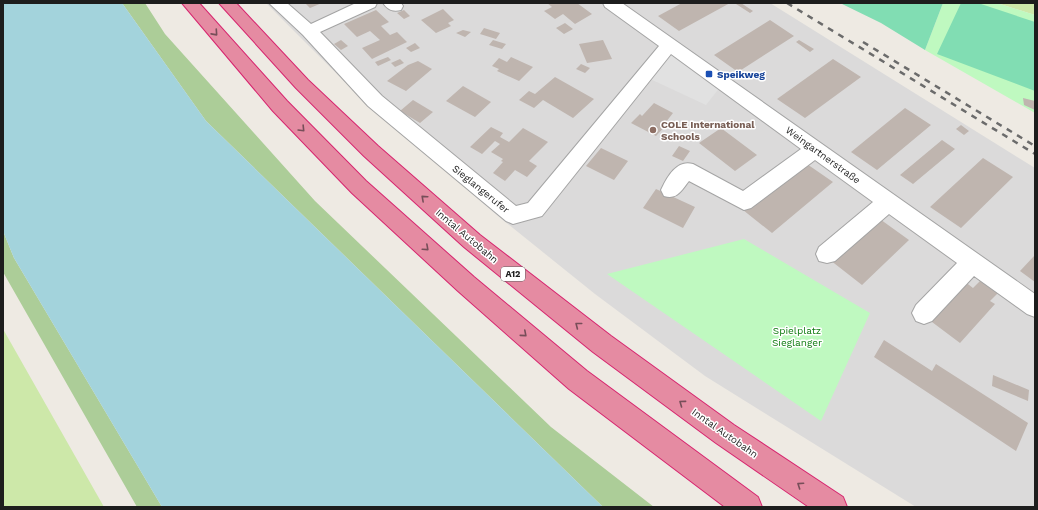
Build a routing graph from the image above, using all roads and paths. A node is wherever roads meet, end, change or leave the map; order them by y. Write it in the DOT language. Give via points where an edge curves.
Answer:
graph roads {
  1 [pos="190,3"];
  2 [pos="227,3"];
  3 [pos="277,3"];
  4 [pos="369,3"];
  5 [pos="611,3"];
  6 [pos="309,31"];
  7 [pos="669,45"];
  8 [pos="814,149"];
  9 [pos="671,190"];
  10 [pos="888,202"];
  11 [pos="827,254"];
  12 [pos="972,262"];
  13 [pos="1035,307"];
  14 [pos="924,313"];
  15 [pos="748,507"];
  16 [pos="833,507"];
  1 -- 15 [label="highway, one-way" via="280,106 344,171 460,279 578,380"];
  16 -- 2 [label="highway, Inntal Autobahn / A12, one-way" via="725,434 602,344 472,241 371,151 302,84"];
  3 -- 6 [label="street, Sieglangerufer"];
  4 -- 6 [label="street"];
  5 -- 7 [label="street, Weingartnerstraße"];
  6 -- 7 [label="street, Sieglangerufer" via="375,101 513,215 534,210"];
  7 -- 8 [label="street, Weingartnerstraße"];
  8 -- 9 [label="street" via="744,202 686,170"];
  8 -- 10 [label="street, Weingartnerstraße"];
  10 -- 11 [label="street"];
  10 -- 12 [label="street, Weingartnerstraße"];
  12 -- 13 [label="street, Weingartnerstraße"];
  12 -- 14 [label="street"];
}
